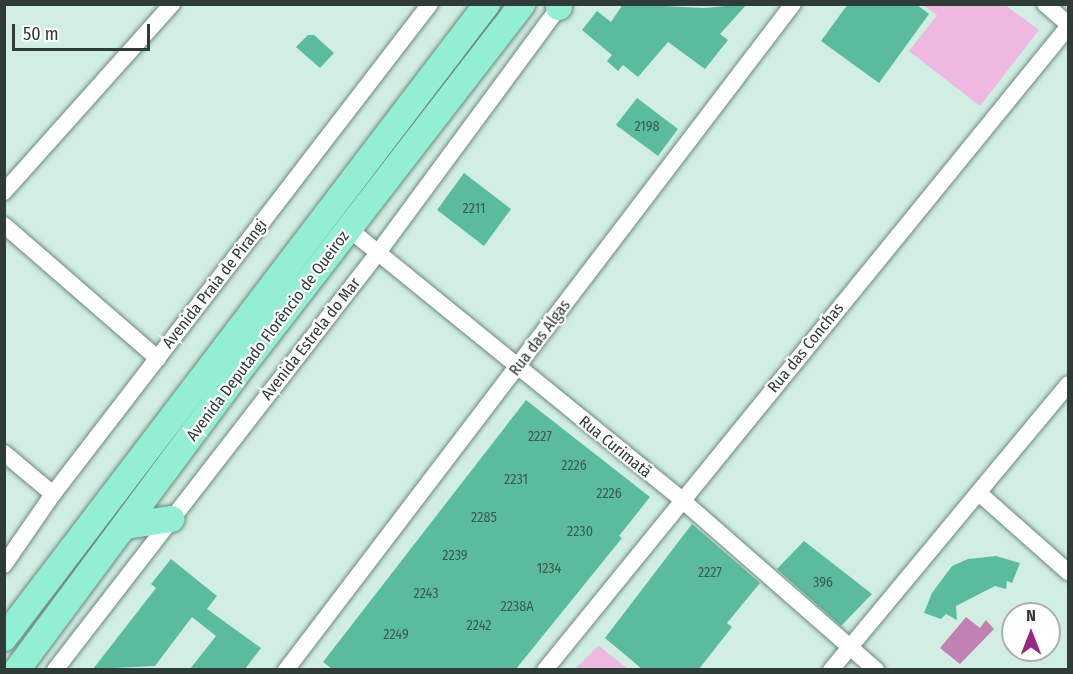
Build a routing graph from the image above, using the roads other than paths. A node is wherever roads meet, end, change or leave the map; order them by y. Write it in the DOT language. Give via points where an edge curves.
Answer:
graph roads {
  1 [pos="172,4"];
  2 [pos="430,4"];
  3 [pos="487,4"];
  4 [pos="523,4"];
  5 [pos="793,4"];
  6 [pos="1045,4"];
  7 [pos="560,5"];
  8 [pos="1068,25"];
  9 [pos="4,192"];
  10 [pos="4,225"];
  11 [pos="350,229"];
  12 [pos="377,254"];
  13 [pos="158,359"];
  14 [pos="517,369"];
  15 [pos="1068,384"];
  16 [pos="4,453"];
  17 [pos="979,493"];
  18 [pos="53,494"];
  19 [pos="682,500"];
  20 [pos="171,519"];
  21 [pos="126,526"];
  22 [pos="4,565"];
  23 [pos="1068,572"];
  24 [pos="4,638"];
  25 [pos="851,646"];
  26 [pos="17,669"];
  27 [pos="56,669"];
  28 [pos="286,669"];
  29 [pos="545,669"];
  30 [pos="831,669"];
  31 [pos="876,669"];
  1 -- 9 [label="street"];
  2 -- 13 [label="street, Avenida Praia de Pirangi"];
  3 -- 24 [label="main road, Avenida Deputado Florêncio de Queiroz"];
  4 -- 11 [label="main road, Avenida Deputado Florêncio de Queiroz"];
  5 -- 14 [label="street, Rua das Algas"];
  6 -- 8 [label="street"];
  7 -- 12 [label="street, Avenida Estrela do Mar"];
  8 -- 19 [label="street, Rua das Conchas"];
  10 -- 13 [label="street"];
  11 -- 12 [label="street, Rua Curimatã"];
  11 -- 21 [label="main road, Avenida Deputado Florêncio de Queiroz"];
  12 -- 14 [label="street, Rua Curimatã"];
  12 -- 20 [label="street, Avenida Estrela do Mar"];
  13 -- 18 [label="street, Avenida Praia de Pirangi"];
  14 -- 19 [label="street, Rua Curimatã"];
  14 -- 28 [label="street, Rua das Algas"];
  15 -- 17 [label="street"];
  16 -- 18 [label="street"];
  17 -- 23 [label="street"];
  17 -- 25 [label="street"];
  18 -- 22 [label="street, Avenida Praia de Pirangi"];
  19 -- 25 [label="street, Rua Curimatã"];
  19 -- 29 [label="street, Rua das Conchas"];
  20 -- 21 [label="main road"];
  20 -- 27 [label="street, Avenida Estrela do Mar"];
  21 -- 26 [label="main road, Avenida Deputado Florêncio de Queiroz"];
  25 -- 30 [label="street"];
  25 -- 31 [label="street, Rua Curimatã"];
}
